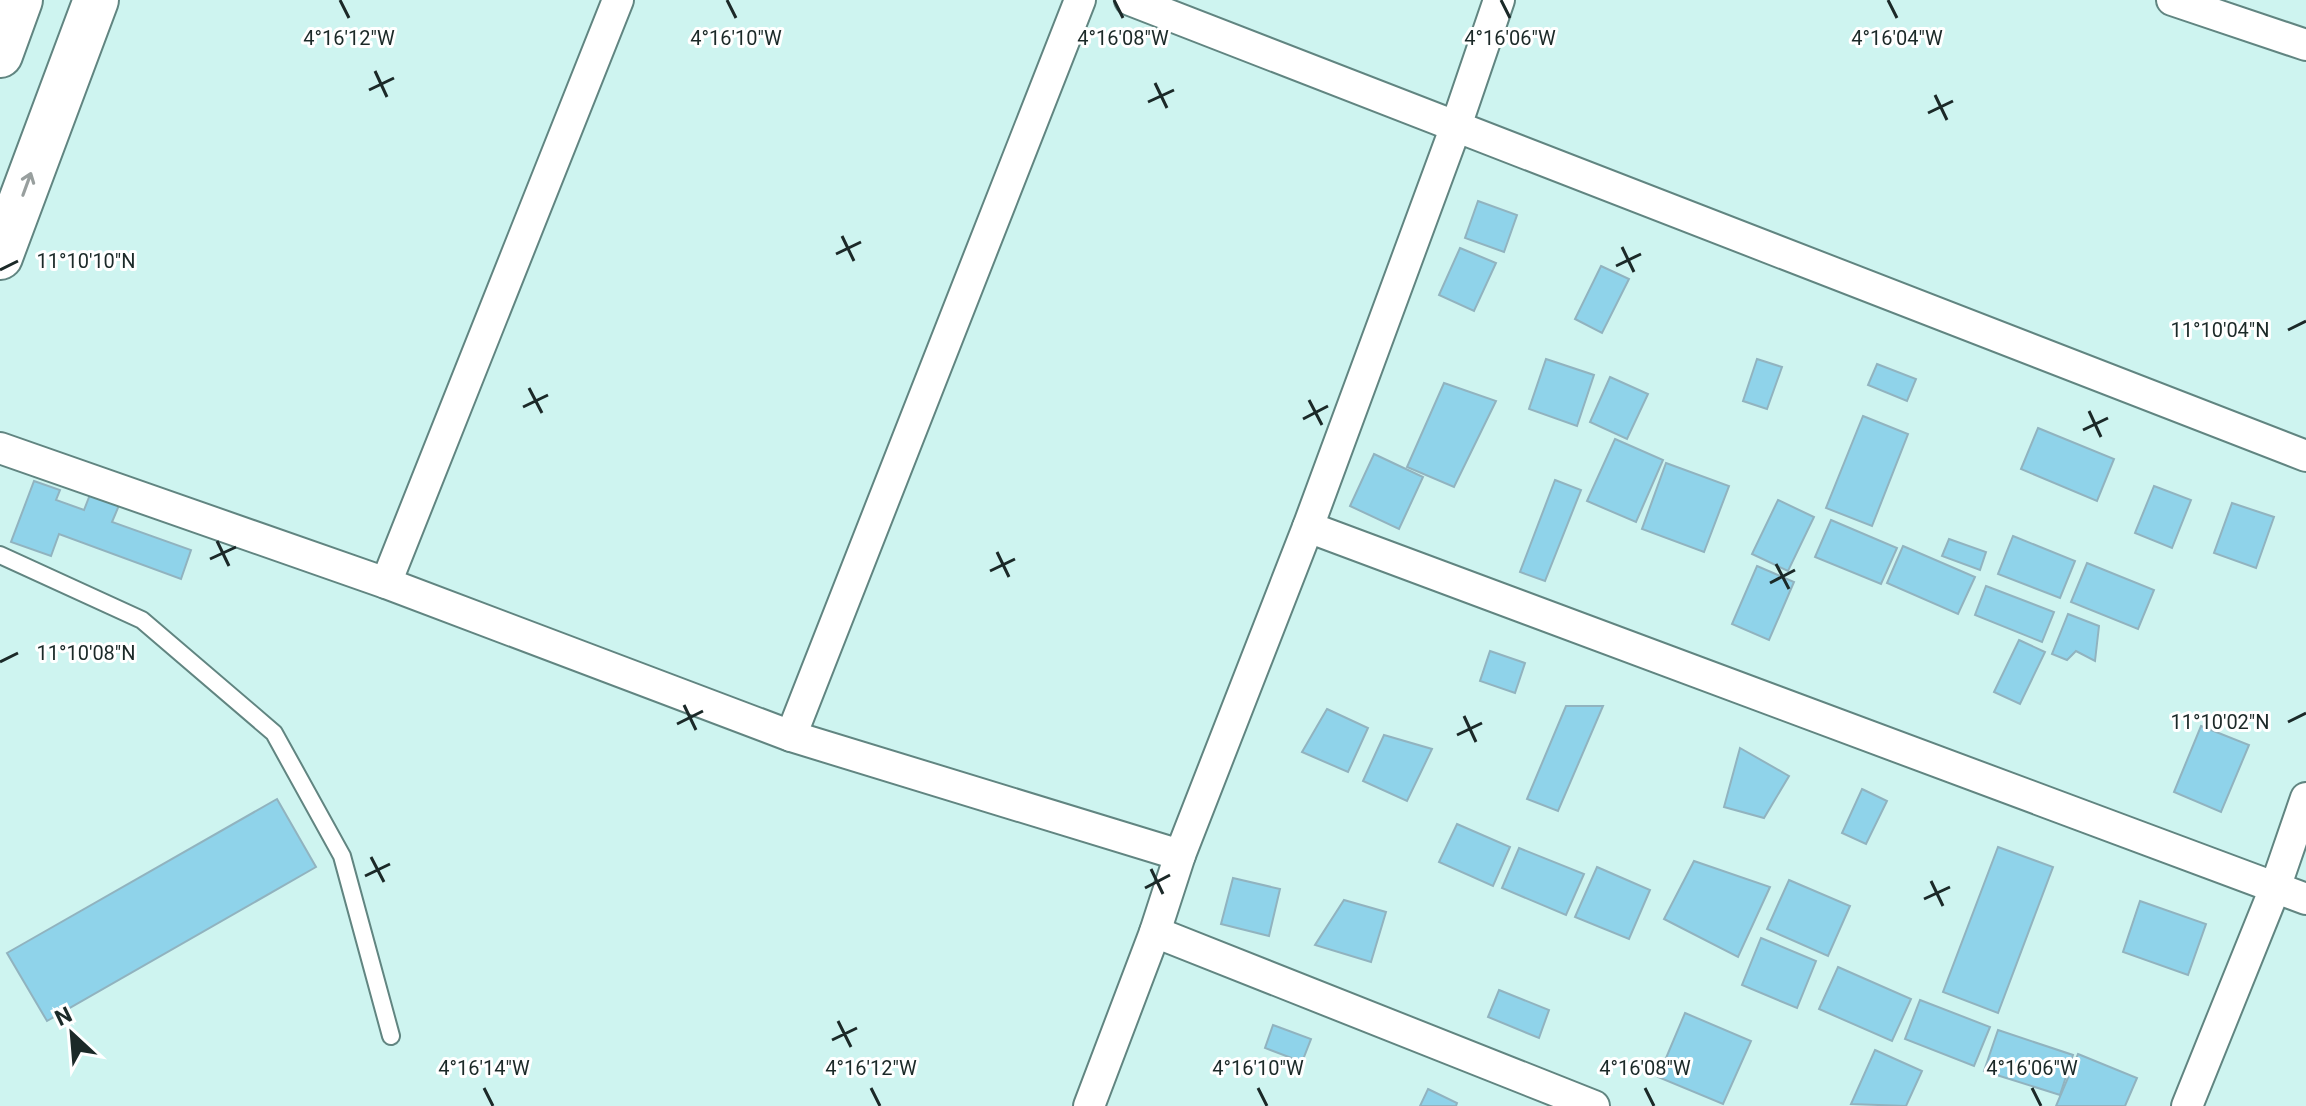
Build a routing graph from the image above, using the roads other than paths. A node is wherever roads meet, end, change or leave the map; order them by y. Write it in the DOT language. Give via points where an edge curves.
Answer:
graph roads {
  1 [pos="20,0"];
  2 [pos="96,0"];
  3 [pos="618,0"];
  4 [pos="1080,0"];
  5 [pos="1130,0"];
  6 [pos="1499,0"];
  7 [pos="2172,0"];
  8 [pos="2234,10"];
  9 [pos="2306,45"];
  10 [pos="0,55"];
  11 [pos="1456,126"];
  12 [pos="0,257"];
  13 [pos="0,448"];
  14 [pos="2306,456"];
  15 [pos="1308,527"];
  16 [pos="0,555"];
  17 [pos="386,583"];
  18 [pos="791,736"];
  19 [pos="2306,798"];
  20 [pos="1180,855"];
  21 [pos="2275,888"];
  22 [pos="2306,899"];
  23 [pos="1155,932"];
  24 [pos="391,1036"];
  25 [pos="1089,1106"];
  26 [pos="1594,1106"];
  27 [pos="2187,1106"];
  1 -- 10 [label="main road"];
  12 -- 2 [label="main road, one-way"];
  3 -- 17 [label="street"];
  4 -- 18 [label="street"];
  5 -- 11 [label="street"];
  6 -- 11 [label="street"];
  7 -- 8 [label="street"];
  8 -- 9 [label="street"];
  11 -- 14 [label="street"];
  11 -- 15 [label="street"];
  13 -- 17 [label="street"];
  15 -- 20 [label="street"];
  15 -- 21 [label="street"];
  16 -- 24 [label="lane" via="142,620 274,733 342,856"];
  17 -- 18 [label="street"];
  18 -- 20 [label="street"];
  19 -- 21 [label="street"];
  20 -- 23 [label="street"];
  21 -- 22 [label="street"];
  21 -- 27 [label="street"];
  23 -- 25 [label="street"];
  23 -- 26 [label="street"];
}
